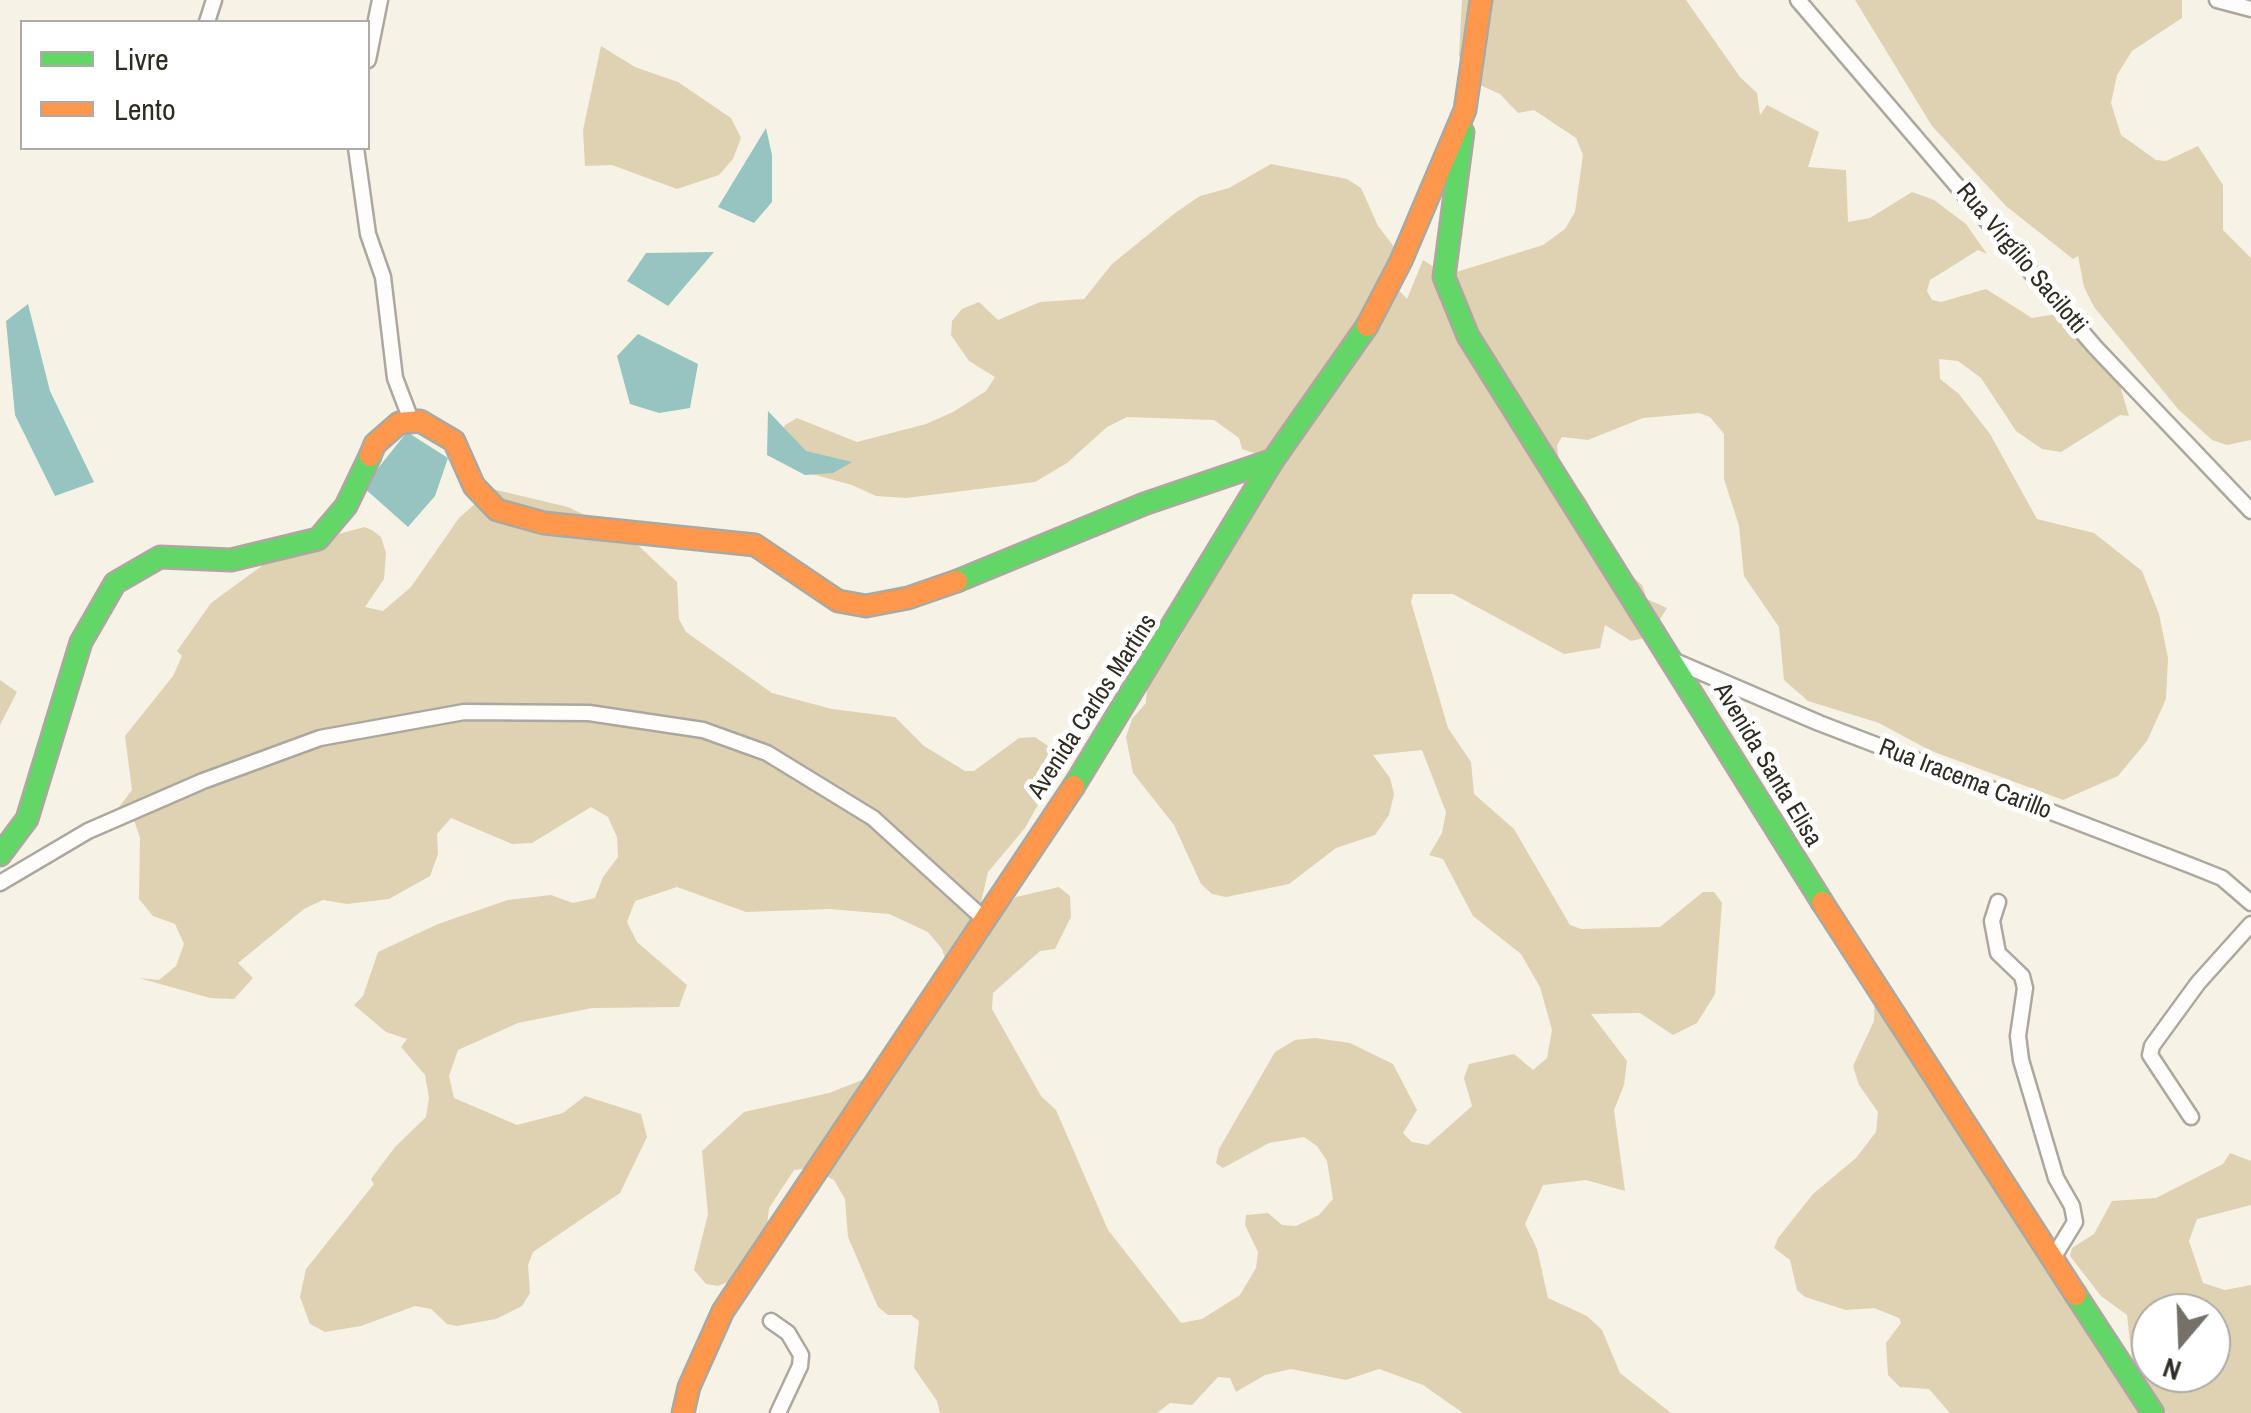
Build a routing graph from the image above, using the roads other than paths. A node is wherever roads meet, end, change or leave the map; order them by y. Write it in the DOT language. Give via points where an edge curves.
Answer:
graph roads {
  1 [pos="380,0"];
  2 [pos="1482,0"];
  3 [pos="1798,0"];
  4 [pos="2217,0"];
  5 [pos="2251,10"];
  6 [pos="370,50"];
  7 [pos="1465,110"];
  8 [pos="356,150"];
  9 [pos="411,420"];
  10 [pos="1273,460"];
  11 [pos="2251,512"];
  12 [pos="1675,661"];
  13 [pos="0,855"];
  14 [pos="0,884"];
  15 [pos="1998,902"];
  16 [pos="2251,903"];
  17 [pos="983,918"];
  18 [pos="2251,924"];
  19 [pos="2191,1117"];
  20 [pos="2053,1258"];
  21 [pos="771,1321"];
  22 [pos="683,1413"];
  23 [pos="778,1413"];
  24 [pos="2153,1413"];
  1 -- 6 [label="street"];
  2 -- 7 [label="street, Avenida Carlos Martins"];
  3 -- 11 [label="street, Rua Virgílio Sacilotti" via="2095,347"];
  4 -- 5 [label="street"];
  7 -- 10 [label="street, Avenida Carlos Martins" via="1357,345"];
  7 -- 12 [label="street, Avenida Santa Elisa" via="1446,290 1468,336"];
  8 -- 9 [label="street" via="368,234 383,276 395,378"];
  9 -- 10 [label="street" via="458,446 474,486 497,510 544,523 755,545 838,601 866,606 944,586 1144,504"];
  9 -- 13 [label="street" via="376,444 346,506 318,538 230,560 160,557 115,583 82,642 27,819"];
  10 -- 17 [label="street, Avenida Carlos Martins" via="1172,634"];
  12 -- 16 [label="street, Rua Iracema Carillo" via="1819,724 2222,878"];
  12 -- 20 [label="street, Avenida Santa Elisa" via="1833,921"];
  14 -- 17 [label="street" via="88,831 320,738 464,712 589,713 703,730 768,753 874,818"];
  15 -- 20 [label="street" via="1992,921 1998,952 2022,976 2024,988 2021,1060 2076,1222"];
  17 -- 22 [label="street, Avenida Carlos Martins" via="723,1310"];
  18 -- 19 [label="street" via="2152,1046 2150,1054"];
  20 -- 24 [label="street, Avenida Santa Elisa"];
  21 -- 23 [label="street" via="801,1354"];
}
